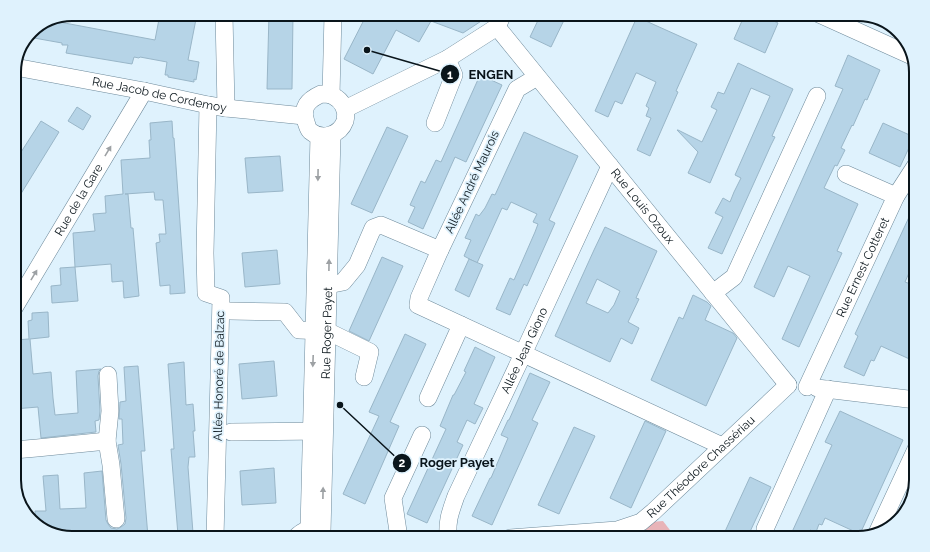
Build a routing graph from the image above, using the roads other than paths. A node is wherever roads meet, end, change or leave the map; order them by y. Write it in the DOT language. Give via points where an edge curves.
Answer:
graph roads {
  1 [pos="224,21"];
  2 [pos="322,21"];
  3 [pos="332,21"];
  4 [pos="500,21"];
  5 [pos="834,21"];
  6 [pos="905,53"];
  7 [pos="447,59"];
  8 [pos="21,68"];
  9 [pos="537,77"];
  10 [pos="144,92"];
  11 [pos="326,94"];
  12 [pos="817,96"];
  13 [pos="208,105"];
  14 [pos="226,108"];
  15 [pos="345,109"];
  16 [pos="304,116"];
  17 [pos="435,123"];
  18 [pos="326,136"];
  19 [pos="610,166"];
  20 [pos="846,174"];
  21 [pos="909,176"];
  22 [pos="896,196"];
  23 [pos="440,250"];
  24 [pos="322,284"];
  25 [pos="713,293"];
  26 [pos="21,296"];
  27 [pos="230,311"];
  28 [pos="461,325"];
  29 [pos="321,331"];
  30 [pos="523,354"];
  31 [pos="108,375"];
  32 [pos="364,377"];
  33 [pos="788,385"];
  34 [pos="807,387"];
  35 [pos="828,390"];
  36 [pos="428,398"];
  37 [pos="909,398"];
  38 [pos="318,431"];
  39 [pos="231,432"];
  40 [pos="422,435"];
  41 [pos="107,441"];
  42 [pos="722,446"];
  43 [pos="21,449"];
  44 [pos="909,464"];
  45 [pos="116,519"];
  46 [pos="880,526"];
  47 [pos="765,529"];
  48 [pos="215,531"];
  49 [pos="313,531"];
  50 [pos="397,531"];
  51 [pos="448,531"];
  52 [pos="604,531"];
  1 -- 14 [label="street"];
  2 -- 11 [label="street"];
  3 -- 11 [label="street"];
  4 -- 7 [label="street"];
  4 -- 9 [label="street, Rue Louis Ozoux"];
  5 -- 6 [label="street"];
  7 -- 15 [label="street"];
  7 -- 17 [label="street" via="454,75"];
  8 -- 10 [label="street, Rue Jacob de Cordemoy"];
  9 -- 19 [label="street, Rue Louis Ozoux"];
  9 -- 23 [label="street, Allée André Maurois" via="517,88"];
  10 -- 13 [label="street, Rue Jacob de Cordemoy"];
  26 -- 10 [label="street, Rue de la Gare, one-way"];
  11 -- 15 [label="street" via="340,100"];
  11 -- 16 [label="street" via="311,99 305,106"];
  12 -- 25 [label="street" via="734,277"];
  13 -- 14 [label="street, Rue Jacob de Cordemoy"];
  13 -- 48 [label="street, Allée Honoré de Balzac" via="206,293 220,298"];
  14 -- 16 [label="street, Rue Jacob de Cordemoy"];
  15 -- 18 [label="street" via="346,119 342,128"];
  16 -- 18 [label="street" via="309,130"];
  18 -- 24 [label="street, Rue Roger Payet"];
  19 -- 25 [label="street, Rue Louis Ozoux"];
  19 -- 30 [label="street, Allée Jean Giono"];
  20 -- 22 [label="street"];
  21 -- 22 [label="street, Rue Ernest Cotteret"];
  22 -- 34 [label="street, Rue Ernest Cotteret"];
  23 -- 24 [label="street" via="381,225 373,228 357,265 343,282"];
  23 -- 28 [label="street, Allée André Maurois" via="418,305"];
  24 -- 29 [label="street, Rue Roger Payet"];
  25 -- 33 [label="street, Rue Louis Ozoux"];
  27 -- 29 [label="street" via="285,312 299,330"];
  28 -- 30 [label="street"];
  28 -- 36 [label="street"];
  29 -- 32 [label="street" via="370,352"];
  29 -- 38 [label="street, Rue Roger Payet"];
  30 -- 42 [label="street"];
  30 -- 51 [label="street, Allée Jean Giono" via="456,496 449,513"];
  31 -- 41 [label="street" via="110,411"];
  33 -- 34 [label="street"];
  33 -- 42 [label="street, Rue Théodore Chassériau"];
  34 -- 35 [label="street"];
  35 -- 37 [label="street"];
  35 -- 47 [label="street"];
  38 -- 39 [label="street"];
  38 -- 49 [label="street, Rue Roger Payet"];
  40 -- 50 [label="street" via="392,498"];
  41 -- 43 [label="street"];
  41 -- 45 [label="street"];
  42 -- 52 [label="street, Rue Théodore Chassériau" via="641,522 617,530"];
  44 -- 46 [label="street"];
}
